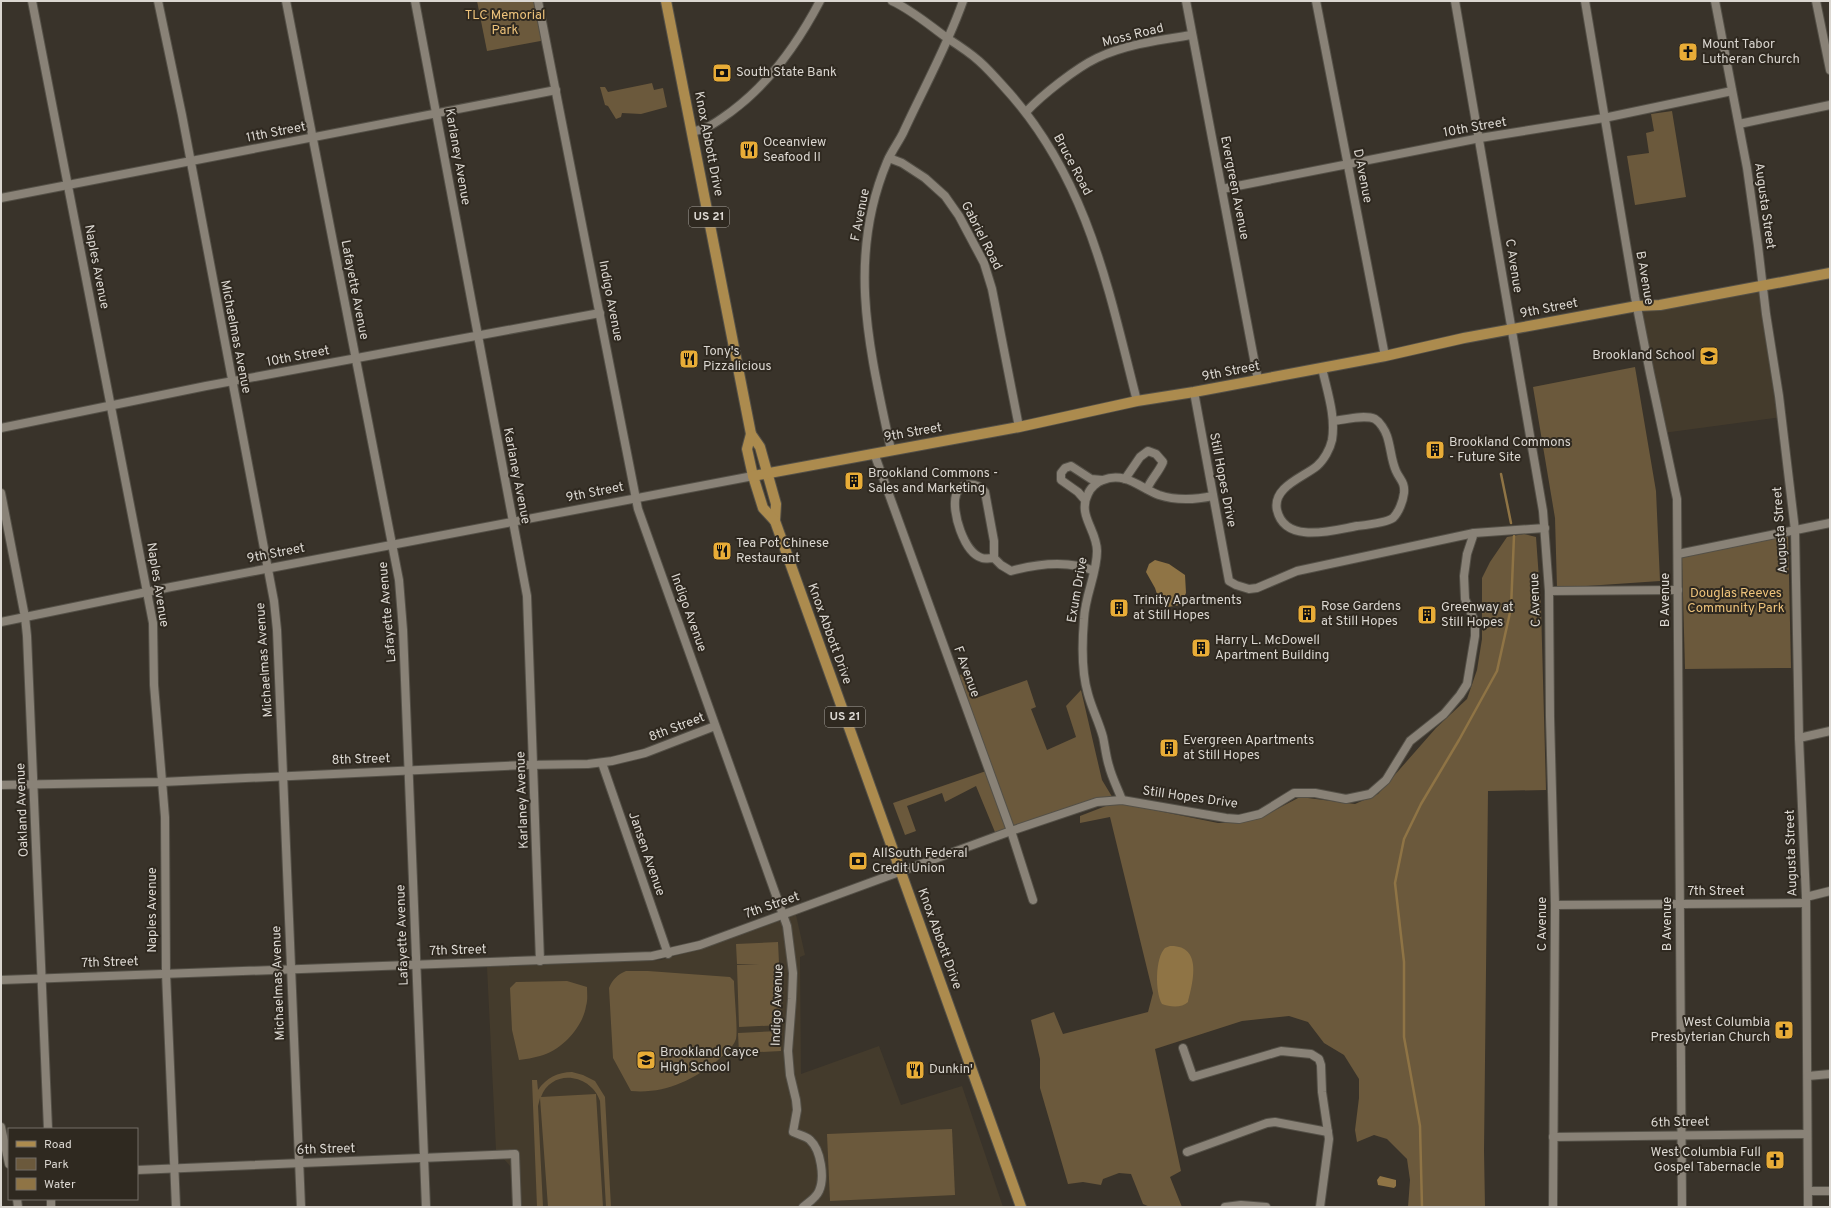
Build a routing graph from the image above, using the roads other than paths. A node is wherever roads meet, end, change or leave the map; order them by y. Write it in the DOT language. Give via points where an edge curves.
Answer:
graph roads {
  1 [pos="32,1"];
  2 [pos="158,1"];
  3 [pos="286,1"];
  4 [pos="415,1"];
  5 [pos="538,1"];
  6 [pos="666,1"];
  7 [pos="820,1"];
  8 [pos="892,1"];
  9 [pos="963,1"];
  10 [pos="1186,1"];
  11 [pos="1316,1"];
  12 [pos="1455,1"];
  13 [pos="1585,1"];
  14 [pos="1715,1"];
  15 [pos="1816,1"];
  16 [pos="1192,35"];
  17 [pos="948,38"];
  18 [pos="1830,70"];
  19 [pos="556,90"];
  20 [pos="1732,91"];
  21 [pos="1830,105"];
  22 [pos="437,112"];
  23 [pos="1026,112"];
  24 [pos="1604,118"];
  25 [pos="1739,124"];
  26 [pos="692,132"];
  27 [pos="312,138"];
  28 [pos="1480,138"];
  29 [pos="889,158"];
  30 [pos="190,161"];
  31 [pos="1347,164"];
  32 [pos="68,185"];
  33 [pos="1222,189"];
  34 [pos="1,198"];
  35 [pos="1830,273"];
  36 [pos="1763,285"];
  37 [pos="1637,306"];
  38 [pos="600,312"];
  39 [pos="1511,330"];
  40 [pos="478,336"];
  41 [pos="1385,356"];
  42 [pos="356,359"];
  43 [pos="1322,368"];
  44 [pos="1258,380"];
  45 [pos="232,382"];
  46 [pos="1194,392"];
  47 [pos="1137,401"];
  48 [pos="111,406"];
  49 [pos="1333,421"];
  50 [pos="1019,426"];
  51 [pos="1,428"];
  52 [pos="751,434"];
  53 [pos="891,450"];
  54 [pos="874,453"];
  55 [pos="766,474"];
  56 [pos="753,476"];
  57 [pos="1125,479"];
  58 [pos="1103,480"];
  59 [pos="1147,489"];
  60 [pos="1,493"];
  61 [pos="1213,496"];
  62 [pos="636,499"];
  63 [pos="1085,500"];
  64 [pos="775,521"];
  65 [pos="513,522"];
  66 [pos="1830,523"];
  67 [pos="1545,528"];
  68 [pos="1795,530"];
  69 [pos="1474,533"];
  70 [pos="393,545"];
  71 [pos="1678,554"];
  72 [pos="994,558"];
  73 [pos="268,569"];
  74 [pos="1094,571"];
  75 [pos="1678,590"];
  76 [pos="1549,591"];
  77 [pos="148,592"];
  78 [pos="25,617"];
  79 [pos="1,622"];
  80 [pos="716,726"];
  81 [pos="1830,731"];
  82 [pos="1799,738"];
  83 [pos="602,763"];
  84 [pos="534,765"];
  85 [pos="408,770"];
  86 [pos="283,776"];
  87 [pos="162,782"];
  88 [pos="34,784"];
  89 [pos="1,785"];
  90 [pos="1122,800"];
  91 [pos="1011,831"];
  92 [pos="902,872"];
  93 [pos="1830,892"];
  94 [pos="1033,900"];
  95 [pos="1806,900"];
  96 [pos="1680,904"];
  97 [pos="1555,905"];
  98 [pos="784,915"];
  99 [pos="668,954"];
  100 [pos="540,961"];
  101 [pos="416,965"];
  102 [pos="291,969"];
  103 [pos="166,973"];
  104 [pos="42,978"];
  105 [pos="1,980"];
  106 [pos="1183,1048"];
  107 [pos="1830,1074"];
  108 [pos="1808,1076"];
  109 [pos="1,1127"];
  110 [pos="48,1128"];
  111 [pos="1328,1132"];
  112 [pos="1807,1134"];
  113 [pos="1682,1136"];
  114 [pos="1553,1137"];
  115 [pos="1187,1152"];
  116 [pos="424,1158"];
  117 [pos="8,1159"];
  118 [pos="299,1163"];
  119 [pos="174,1168"];
  120 [pos="138,1170"];
  121 [pos="1808,1191"];
  122 [pos="1830,1191"];
  123 [pos="176,1207"];
  124 [pos="301,1207"];
  125 [pos="426,1207"];
  126 [pos="518,1207"];
  127 [pos="803,1207"];
  128 [pos="1021,1207"];
  129 [pos="1225,1207"];
  130 [pos="1266,1207"];
  131 [pos="1320,1207"];
  132 [pos="1553,1207"];
  133 [pos="1682,1207"];
  134 [pos="1808,1207"];
  1 -- 32 [label="street, Naples Avenue"];
  2 -- 30 [label="street, Michaelmas Avenue"];
  3 -- 27 [label="street, Lafayette Avenue"];
  4 -- 22 [label="street, Karlaney Avenue"];
  5 -- 19 [label="street, Indigo Avenue"];
  6 -- 26 [label="main road, Knox Abbott Drive / US 21"];
  7 -- 26 [label="street" via="793,47 765,82 746,101 718,122 706,129"];
  8 -- 17 [label="street, Bruce Road" via="913,12"];
  9 -- 17 [label="street, F Avenue"];
  10 -- 16 [label="street, Evergreen Avenue"];
  11 -- 31 [label="street, D Avenue"];
  12 -- 28 [label="street, C Avenue" via="1471,102"];
  13 -- 24 [label="street, B Avenue"];
  14 -- 20 [label="street, Augusta Street"];
  15 -- 18 [label="street"];
  16 -- 23 [label="street, Moss Road" via="1131,46 1097,58 1053,88"];
  16 -- 33 [label="street, Evergreen Avenue"];
  17 -- 23 [label="street, Bruce Road" via="985,66"];
  17 -- 29 [label="street, F Avenue"];
  19 -- 22 [label="street, 11th Street"];
  19 -- 38 [label="street, Indigo Avenue"];
  20 -- 24 [label="street, 10th Street"];
  20 -- 25 [label="street, Augusta Street"];
  21 -- 25 [label="street"];
  22 -- 27 [label="street, 11th Street"];
  22 -- 40 [label="street, Karlaney Avenue"];
  23 -- 47 [label="street, Bruce Road" via="1054,154 1090,230 1101,262"];
  24 -- 28 [label="street, 10th Street"];
  24 -- 37 [label="street, B Avenue"];
  25 -- 36 [label="street, Augusta Street"];
  26 -- 52 [label="main road, Knox Abbott Drive / US 21"];
  27 -- 30 [label="street, 11th Street"];
  27 -- 42 [label="street, Lafayette Avenue"];
  28 -- 31 [label="street, 10th Street"];
  28 -- 39 [label="street, C Avenue"];
  29 -- 50 [label="street, Gabriel Road" via="925,178 945,196 959,216 984,264 992,289"];
  29 -- 53 [label="street, F Avenue" via="872,207 866,248 864,292 869,344"];
  30 -- 32 [label="street, 11th Street"];
  30 -- 45 [label="street, Michaelmas Avenue"];
  31 -- 33 [label="street, 10th Street"];
  31 -- 41 [label="street, D Avenue"];
  32 -- 34 [label="street, 11th Street"];
  32 -- 48 [label="street, Naples Avenue"];
  33 -- 44 [label="street, Evergreen Avenue"];
  35 -- 36 [label="main road, 9th Street"];
  36 -- 37 [label="main road, 9th Street"];
  36 -- 68 [label="street, Augusta Street"];
  37 -- 39 [label="main road, 9th Street"];
  37 -- 71 [label="street, B Avenue" via="1677,499"];
  38 -- 40 [label="street, 10th Street"];
  38 -- 62 [label="street, Indigo Avenue"];
  39 -- 41 [label="main road, 9th Street"];
  39 -- 67 [label="street, C Avenue"];
  40 -- 42 [label="street, 10th Street"];
  40 -- 65 [label="street, Karlaney Avenue"];
  41 -- 43 [label="main road, 9th Street"];
  42 -- 45 [label="street, 10th Street"];
  42 -- 70 [label="street, Lafayette Avenue"];
  43 -- 44 [label="main road, 9th Street"];
  43 -- 49 [label="street"];
  44 -- 46 [label="main road, 9th Street"];
  45 -- 48 [label="street, 10th Street"];
  45 -- 73 [label="street, Michaelmas Avenue"];
  46 -- 47 [label="main road, 9th Street"];
  46 -- 61 [label="street, Still Hopes Drive"];
  47 -- 50 [label="main road, 9th Street"];
  48 -- 51 [label="street, 10th Street"];
  48 -- 77 [label="street, Naples Avenue"];
  49 -- 49 [label="street" via="1332,440 1327,453 1318,465 1286,486 1279,498 1277,509 1281,520 1288,527 1304,533 1319,533 1392,518 1400,508 1404,494 1403,481 1393,464 1387,436 1382,426 1374,419 1365,417"];
  50 -- 53 [label="main road, 9th Street"];
  52 -- 55 [label="main road, Knox Abbott Drive / US 21" via="760,447"];
  52 -- 56 [label="main road, Knox Abbott Drive / US 21" via="747,449"];
  53 -- 54 [label="main road, 9th Street"];
  54 -- 55 [label="main road, 9th Street"];
  54 -- 91 [label="street, F Avenue"];
  55 -- 56 [label="main road, 9th Street"];
  55 -- 64 [label="main road, Knox Abbott Drive / US 21" via="776,504"];
  56 -- 62 [label="street, 9th Street"];
  56 -- 64 [label="main road, Knox Abbott Drive / US 21" via="763,508"];
  57 -- 58 [label="street"];
  57 -- 59 [label="street"];
  57 -- 59 [label="street" via="1140,457 1148,451 1156,454 1163,462"];
  58 -- 63 [label="street" via="1092,488"];
  58 -- 63 [label="street" via="1091,479 1071,466 1065,468 1061,473 1061,480"];
  59 -- 61 [label="street" via="1159,495 1181,500"];
  60 -- 78 [label="street, Oakland Avenue"];
  61 -- 69 [label="street, Still Hopes Drive" via="1230,581 1249,589 1297,571"];
  62 -- 65 [label="street, 9th Street"];
  62 -- 80 [label="street, Indigo Avenue"];
  63 -- 74 [label="street, Exum Drive" via="1084,509 1088,523 1096,538"];
  64 -- 92 [label="main road, Knox Abbott Drive / US 21"];
  65 -- 70 [label="street, 9th Street"];
  65 -- 84 [label="street, Karlaney Avenue" via="528,608"];
  66 -- 68 [label="street"];
  67 -- 69 [label="street, Still Hopes Drive"];
  67 -- 76 [label="street, C Avenue"];
  68 -- 71 [label="street"];
  68 -- 82 [label="street, Augusta Street"];
  69 -- 90 [label="street, Still Hopes Drive" via="1467,554 1464,576 1466,599 1475,622 1467,684 1444,714 1410,741 1386,780 1370,794 1346,798 1315,793 1294,793 1260,814 1239,819"];
  70 -- 73 [label="street, 9th Street"];
  70 -- 85 [label="street, Lafayette Avenue" via="400,592"];
  71 -- 75 [label="street, B Avenue"];
  72 -- 72 [label="street" via="982,558 972,552 962,537 955,496 966,484 980,486 984,492 994,542"];
  72 -- 74 [label="street" via="1011,571 1050,565 1084,566"];
  73 -- 77 [label="street, 9th Street"];
  73 -- 86 [label="street, Michaelmas Avenue" via="277,630"];
  74 -- 90 [label="street, Exum Drive" via="1084,617 1083,654 1087,687 1103,735 1109,767"];
  75 -- 76 [label="street"];
  75 -- 96 [label="street, B Avenue"];
  76 -- 97 [label="street, C Avenue"];
  77 -- 78 [label="street, 9th Street"];
  77 -- 87 [label="street, Naples Avenue" via="153,623 154,685"];
  78 -- 79 [label="street, 9th Street"];
  78 -- 88 [label="street, Oakland Avenue"];
  80 -- 83 [label="street, 8th Street" via="645,753"];
  80 -- 98 [label="street, Indigo Avenue"];
  81 -- 82 [label="street"];
  82 -- 95 [label="street, Augusta Street"];
  83 -- 84 [label="street, 8th Street"];
  83 -- 99 [label="street, Jansen Avenue"];
  84 -- 85 [label="street, 8th Street"];
  84 -- 100 [label="street, Karlaney Avenue"];
  85 -- 86 [label="street, 8th Street"];
  85 -- 101 [label="street, Lafayette Avenue"];
  86 -- 87 [label="street, 8th Street"];
  86 -- 102 [label="street, Michaelmas Avenue"];
  87 -- 88 [label="street, 8th Street"];
  87 -- 103 [label="street, Naples Avenue" via="165,817"];
  88 -- 89 [label="street, 8th Street"];
  88 -- 104 [label="street, Oakland Avenue"];
  90 -- 91 [label="street, Still Hopes Drive" via="1097,802"];
  91 -- 92 [label="street, Still Hopes Drive"];
  91 -- 94 [label="street, F Avenue"];
  92 -- 98 [label="street, 7th Street"];
  92 -- 128 [label="main road, Knox Abbott Drive / US 21"];
  93 -- 95 [label="street, 7th Street"];
  95 -- 96 [label="street, 7th Street"];
  95 -- 108 [label="street, Augusta Street"];
  96 -- 97 [label="street, 7th Street"];
  96 -- 113 [label="street, B Avenue"];
  97 -- 114 [label="street, C Avenue"];
  98 -- 99 [label="street, 7th Street"];
  98 -- 127 [label="street, Indigo Avenue" via="793,973 788,1050 797,1110 793,1132 811,1141 820,1155 820,1187 816,1195"];
  99 -- 100 [label="street, 7th Street" via="623,959"];
  100 -- 101 [label="street, 7th Street"];
  101 -- 102 [label="street, 7th Street"];
  101 -- 116 [label="street, Lafayette Avenue"];
  102 -- 103 [label="street, 7th Street"];
  102 -- 118 [label="street, Michaelmas Avenue"];
  103 -- 104 [label="street, 7th Street"];
  103 -- 119 [label="street, Naples Avenue"];
  104 -- 105 [label="street, 7th Street"];
  104 -- 110 [label="street, Oakland Avenue"];
  106 -- 111 [label="street" via="1193,1077 1281,1051 1311,1054 1319,1059 1321,1065"];
  107 -- 108 [label="street"];
  108 -- 112 [label="street, Augusta Street"];
  109 -- 117 [label="street"];
  111 -- 115 [label="street" via="1274,1122"];
  111 -- 131 [label="street"];
  112 -- 113 [label="street, 6th Street"];
  112 -- 121 [label="street, Augusta Street"];
  113 -- 114 [label="street, 6th Street"];
  113 -- 133 [label="street, B Avenue"];
  114 -- 132 [label="street, C Avenue"];
  116 -- 118 [label="street, 6th Street"];
  116 -- 125 [label="street, Lafayette Avenue"];
  116 -- 126 [label="street, 6th Street" via="515,1154"];
  118 -- 119 [label="street, 6th Street"];
  118 -- 124 [label="street, Michaelmas Avenue"];
  119 -- 120 [label="street, 6th Street"];
  119 -- 123 [label="street, Naples Avenue"];
  121 -- 122 [label="street"];
  121 -- 134 [label="street, Augusta Street"];
  129 -- 130 [label="street"];
}
